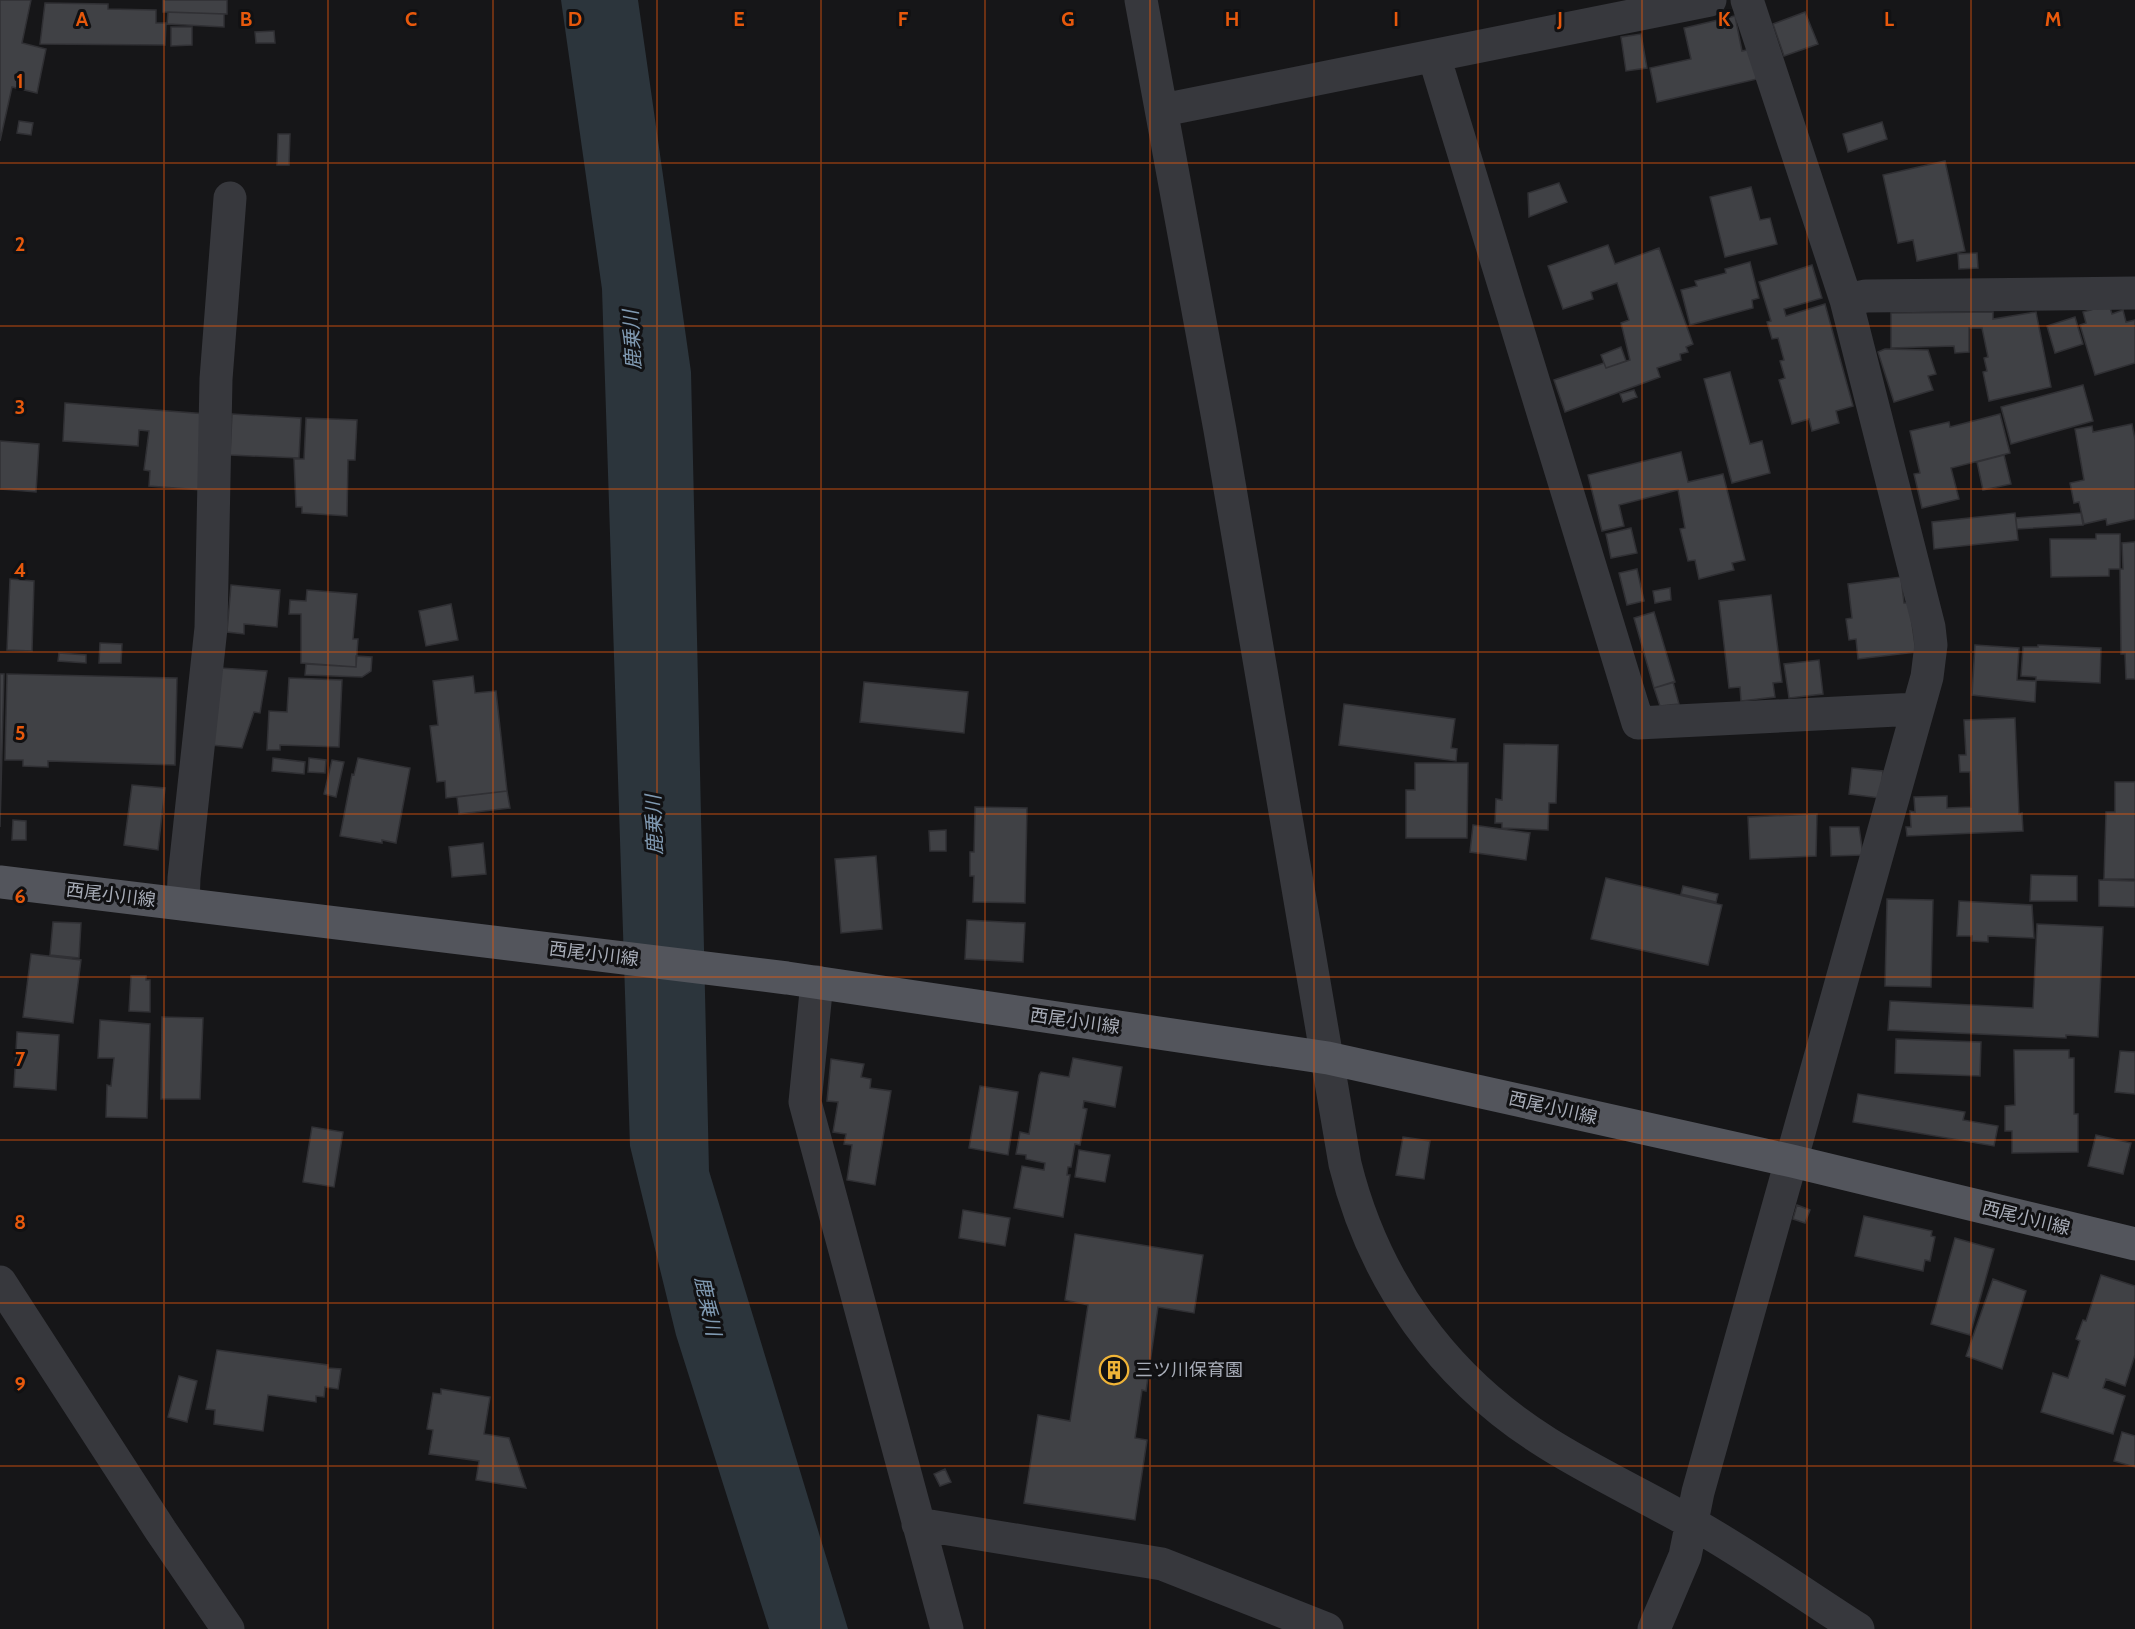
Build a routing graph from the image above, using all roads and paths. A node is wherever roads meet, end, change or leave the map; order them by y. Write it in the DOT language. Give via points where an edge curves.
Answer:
graph roads {
  1 [pos="1141,0"];
  2 [pos="1710,0"];
  3 [pos="1747,0"];
  4 [pos="1434,56"];
  5 [pos="1163,110"];
  6 [pos="230,198"];
  7 [pos="2135,293"];
  8 [pos="1846,300"];
  9 [pos="1917,709"];
  10 [pos="0,882"];
  11 [pos="183,904"];
  12 [pos="802,980"];
  13 [pos="1328,1058"];
  14 [pos="1792,1161"];
  15 [pos="2135,1244"];
  16 [pos="0,1282"];
  17 [pos="1692,1523"];
  18 [pos="918,1524"];
  19 [pos="228,1629"];
  20 [pos="947,1629"];
  21 [pos="1327,1629"];
  22 [pos="1654,1629"];
  23 [pos="1858,1629"];
  1 -- 5 [label="street"];
  2 -- 4 [label="street"];
  3 -- 8 [label="street"];
  4 -- 5 [label="street"];
  4 -- 9 [label="street" via="1638,723"];
  5 -- 13 [label="street"];
  6 -- 11 [label="street" via="216,380 211,628"];
  7 -- 8 [label="street" via="1866,296"];
  8 -- 9 [label="street" via="1929,627 1927,677"];
  9 -- 14 [label="street"];
  10 -- 11 [label="main road, 西尾小川線"];
  11 -- 12 [label="main road, 西尾小川線"];
  12 -- 13 [label="main road, 西尾小川線"];
  12 -- 18 [label="street" via="805,1102"];
  13 -- 14 [label="main road, 西尾小川線"];
  13 -- 17 [label="street" via="1355,1203 1394,1289 1422,1331 1473,1388 1546,1443"];
  14 -- 15 [label="main road, 西尾小川線"];
  14 -- 17 [label="street" via="1781,1189"];
  16 -- 19 [label="street"];
  17 -- 22 [label="street" via="1685,1556"];
  17 -- 23 [label="street"];
  18 -- 20 [label="street"];
  18 -- 21 [label="street" via="1162,1564"];
}
